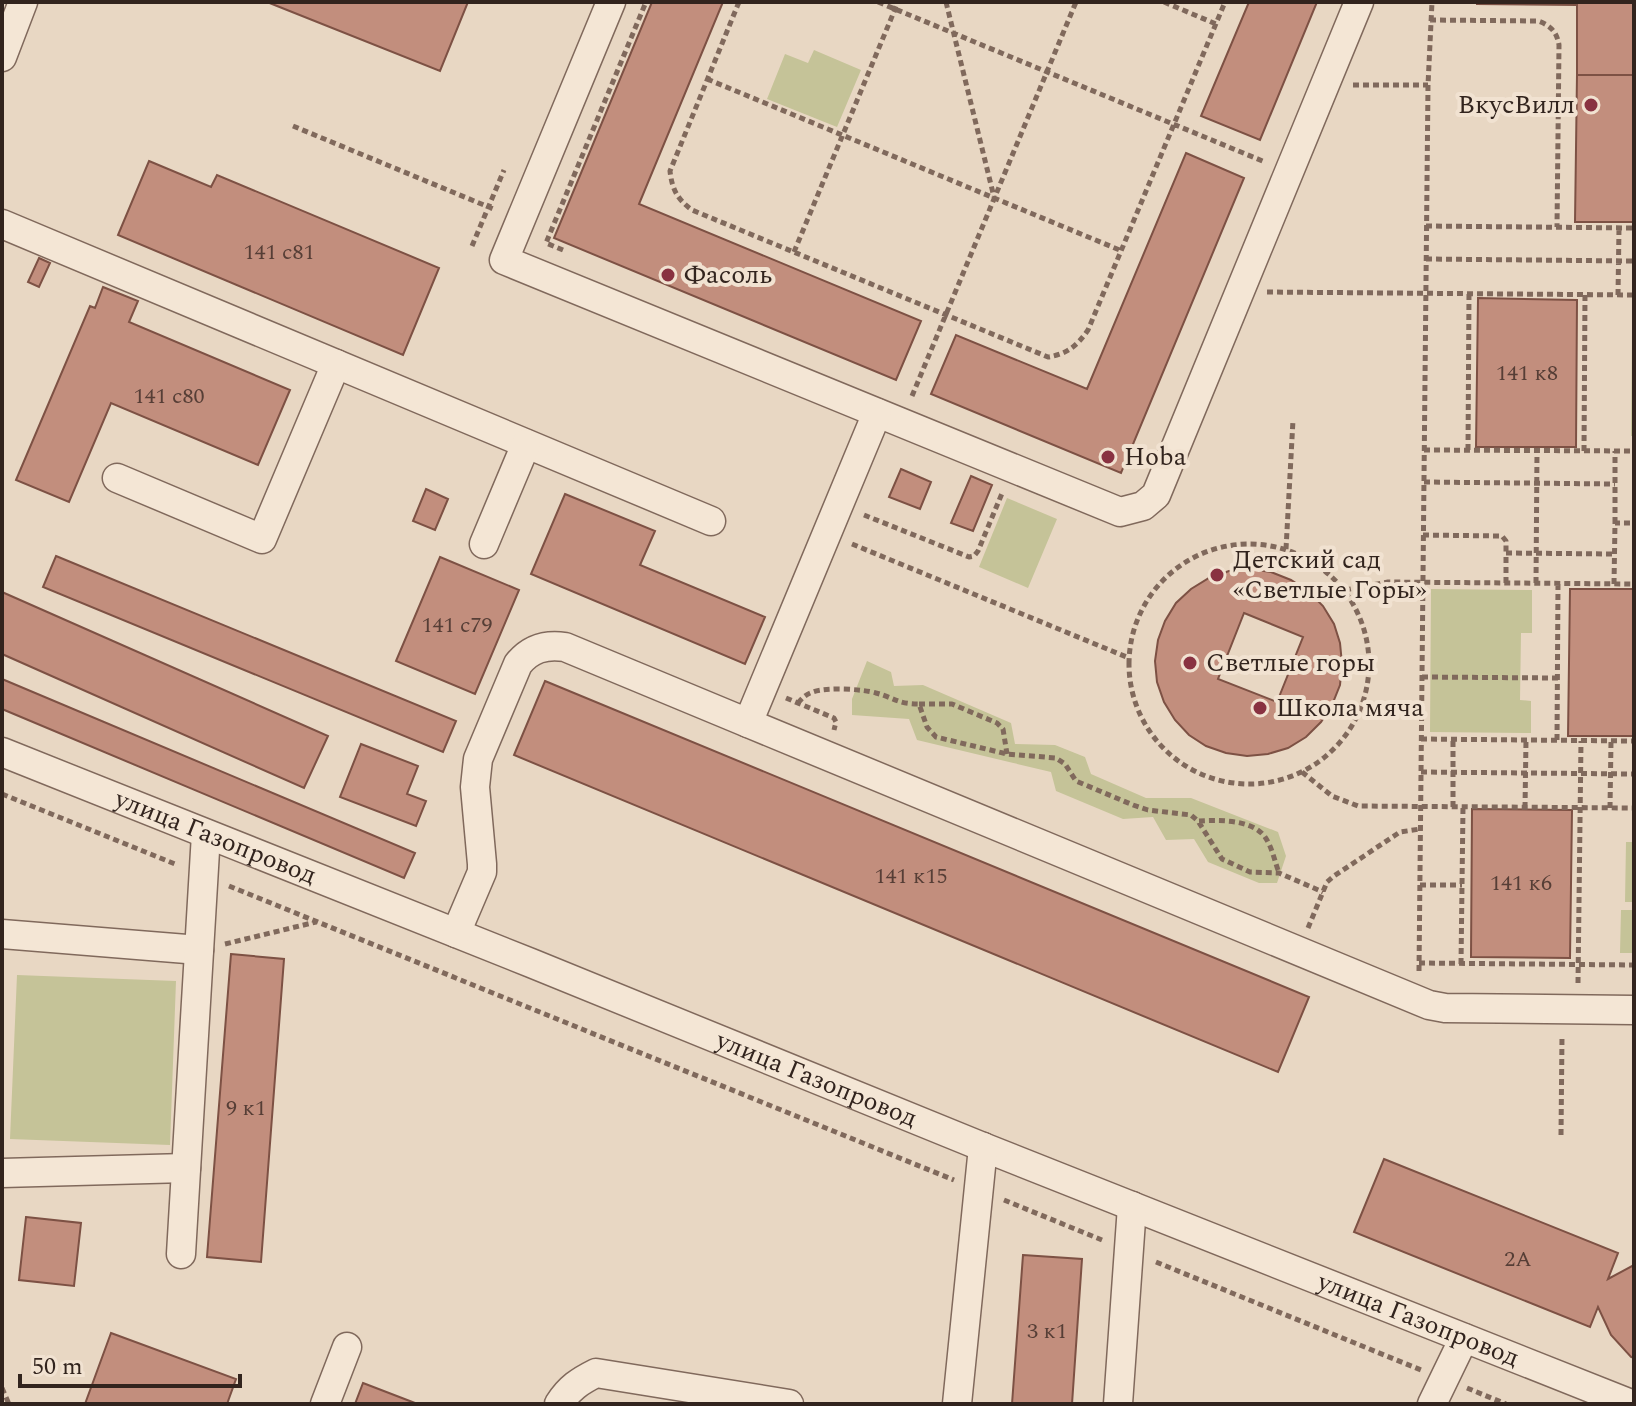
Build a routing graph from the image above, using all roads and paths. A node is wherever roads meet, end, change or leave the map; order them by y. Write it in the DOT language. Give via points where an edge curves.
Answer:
graph roads {
  1 [pos="23,2"];
  2 [pos="611,2"];
  3 [pos="646,2"];
  4 [pos="739,2"];
  5 [pos="878,2"];
  6 [pos="898,2"];
  7 [pos="946,2"];
  8 [pos="1076,2"];
  9 [pos="1164,2"];
  10 [pos="1225,2"];
  11 [pos="1359,2"];
  12 [pos="1432,2"];
  13 [pos="895,9"];
  14 [pos="1430,20"];
  15 [pos="1216,24"];
  16 [pos="954,34"];
  17 [pos="2,57"];
  18 [pos="1047,72"];
  19 [pos="707,79"];
  20 [pos="1325,85"];
  21 [pos="1428,85"];
  22 [pos="1174,125"];
  23 [pos="293,126"];
  24 [pos="843,136"];
  25 [pos="1253,157"];
  26 [pos="504,170"];
  27 [pos="994,198"];
  28 [pos="489,207"];
  29 [pos="2,224"];
  30 [pos="1426,226"];
  31 [pos="1557,227"];
  32 [pos="1619,228"];
  33 [pos="1634,228"];
  34 [pos="516,231"];
  35 [pos="472,246"];
  36 [pos="1122,251"];
  37 [pos="794,252"];
  38 [pos="575,255"];
  39 [pos="1426,259"];
  40 [pos="1618,261"];
  41 [pos="1634,261"];
  42 [pos="1240,292"];
  43 [pos="1426,294"];
  44 [pos="1469,294"];
  45 [pos="1585,295"];
  46 [pos="1618,295"];
  47 [pos="1634,295"];
  48 [pos="946,315"];
  49 [pos="336,364"];
  50 [pos="915,388"];
  51 [pos="913,395"];
  52 [pos="926,400"];
  53 [pos="877,413"];
  54 [pos="1293,420"];
  55 [pos="526,444"];
  56 [pos="1424,450"];
  57 [pos="1468,450"];
  58 [pos="1537,451"];
  59 [pos="1584,451"];
  60 [pos="1615,451"];
  61 [pos="1634,451"];
  62 [pos="1012,468"];
  63 [pos="117,478"];
  64 [pos="1424,482"];
  65 [pos="1537,483"];
  66 [pos="1615,484"];
  67 [pos="863,514"];
  68 [pos="711,521"];
  69 [pos="1615,523"];
  70 [pos="1634,523"];
  71 [pos="1423,535"];
  72 [pos="484,544"];
  73 [pos="858,546"];
  74 [pos="1286,549"];
  75 [pos="1506,553"];
  76 [pos="1536,553"];
  77 [pos="1614,554"];
  78 [pos="1423,582"];
  79 [pos="1506,583"];
  80 [pos="1536,583"];
  81 [pos="1558,583"];
  82 [pos="1614,584"];
  83 [pos="1634,584"];
  84 [pos="1345,590"];
  85 [pos="1129,658"];
  86 [pos="1422,677"];
  87 [pos="1558,678"];
  88 [pos="798,703"];
  89 [pos="919,704"];
  90 [pos="748,723"];
  91 [pos="1421,739"];
  92 [pos="1453,740"];
  93 [pos="1526,740"];
  94 [pos="1557,740"];
  95 [pos="1581,741"];
  96 [pos="1611,741"];
  97 [pos="1634,741"];
  98 [pos="2,752"];
  99 [pos="1007,754"];
  100 [pos="1302,772"];
  101 [pos="1421,772"];
  102 [pos="1453,773"];
  103 [pos="1526,774"];
  104 [pos="1580,774"];
  105 [pos="1610,774"];
  106 [pos="1634,774"];
  107 [pos="2,794"];
  108 [pos="1420,807"];
  109 [pos="1453,807"];
  110 [pos="1463,807"];
  111 [pos="1525,808"];
  112 [pos="1580,808"];
  113 [pos="1610,808"];
  114 [pos="1634,808"];
  115 [pos="1198,821"];
  116 [pos="1420,829"];
  117 [pos="206,834"];
  118 [pos="1279,873"];
  119 [pos="204,876"];
  120 [pos="1420,885"];
  121 [pos="1462,885"];
  122 [pos="1323,892"];
  123 [pos="317,922"];
  124 [pos="456,933"];
  125 [pos="2,934"];
  126 [pos="199,950"];
  127 [pos="1299,950"];
  128 [pos="1419,963"];
  129 [pos="1461,964"];
  130 [pos="1579,965"];
  131 [pos="1634,965"];
  132 [pos="1419,1000"];
  133 [pos="1563,1009"];
  134 [pos="1634,1010"];
  135 [pos="1561,1135"];
  136 [pos="983,1147"];
  137 [pos="186,1168"];
  138 [pos="2,1173"];
  139 [pos="979,1190"];
  140 [pos="1132,1206"];
  141 [pos="1128,1251"];
  142 [pos="181,1254"];
  143 [pos="1464,1338"];
  144 [pos="347,1347"];
  145 [pos="2,1388"];
  146 [pos="1438,1391"];
  147 [pos="9,1404"];
  148 [pos="325,1404"];
  149 [pos="559,1404"];
  150 [pos="789,1404"];
  151 [pos="957,1404"];
  152 [pos="1118,1404"];
  153 [pos="1506,1404"];
  154 [pos="1631,1404"];
  1 -- 17 [label="street"];
  2 -- 34 [label="street"];
  3 -- 38 [label="path" via="546,243"];
  4 -- 19 [label="path"];
  5 -- 13 [label="path"];
  6 -- 13 [label="path"];
  7 -- 16 [label="path"];
  8 -- 18 [label="path"];
  9 -- 15 [label="path"];
  10 -- 15 [label="path"];
  11 -- 20 [label="street"];
  12 -- 14 [label="path"];
  13 -- 16 [label="path"];
  13 -- 24 [label="path"];
  14 -- 21 [label="path"];
  14 -- 31 [label="path" via="1538,21 1554,32 1559,45"];
  15 -- 22 [label="path"];
  16 -- 18 [label="path"];
  16 -- 27 [label="path"];
  18 -- 22 [label="path"];
  18 -- 27 [label="path"];
  19 -- 24 [label="path"];
  19 -- 37 [label="path" via="670,171 675,193 692,210"];
  20 -- 21 [label="path"];
  20 -- 42 [label="street"];
  21 -- 30 [label="path"];
  22 -- 25 [label="path"];
  22 -- 36 [label="path"];
  23 -- 28 [label="path"];
  24 -- 27 [label="path"];
  24 -- 37 [label="path"];
  26 -- 28 [label="path"];
  27 -- 36 [label="path"];
  27 -- 48 [label="path"];
  28 -- 34 [label="path" via="501,213 504,226"];
  28 -- 35 [label="path"];
  29 -- 49 [label="street"];
  30 -- 31 [label="path"];
  30 -- 39 [label="path"];
  31 -- 32 [label="path"];
  32 -- 33 [label="path"];
  32 -- 40 [label="path"];
  34 -- 53 [label="street" via="504,260"];
  36 -- 48 [label="path" via="1088,330 1064,353 1048,357"];
  37 -- 48 [label="path"];
  39 -- 40 [label="path"];
  39 -- 43 [label="path"];
  40 -- 41 [label="path"];
  40 -- 46 [label="path"];
  42 -- 43 [label="path"];
  42 -- 62 [label="street" via="1150,501 1120,512"];
  43 -- 44 [label="path"];
  43 -- 56 [label="path"];
  44 -- 45 [label="path"];
  44 -- 57 [label="path"];
  45 -- 46 [label="path"];
  45 -- 59 [label="path"];
  46 -- 47 [label="path"];
  48 -- 50 [label="path"];
  49 -- 55 [label="street"];
  49 -- 63 [label="street" via="262,539"];
  51 -- 52 [label="path"];
  53 -- 62 [label="street"];
  53 -- 90 [label="street"];
  54 -- 74 [label="path"];
  55 -- 68 [label="street"];
  55 -- 72 [label="street"];
  56 -- 57 [label="path"];
  56 -- 64 [label="path"];
  57 -- 58 [label="path"];
  58 -- 59 [label="path"];
  58 -- 65 [label="path"];
  59 -- 60 [label="path"];
  60 -- 61 [label="path"];
  60 -- 66 [label="path"];
  62 -- 67 [label="path" via="971,557"];
  64 -- 65 [label="path"];
  64 -- 71 [label="path"];
  65 -- 66 [label="path"];
  65 -- 76 [label="path"];
  66 -- 69 [label="path"];
  69 -- 70 [label="path"];
  69 -- 77 [label="path"];
  71 -- 75 [label="path" via="1502,536"];
  71 -- 78 [label="path"];
  73 -- 85 [label="path"];
  74 -- 84 [label="path" via="1318,565"];
  74 -- 85 [label="path" via="1237,545 1213,549 1180,566 1154,591 1136,623"];
  75 -- 76 [label="path"];
  75 -- 79 [label="path"];
  76 -- 77 [label="path"];
  76 -- 80 [label="path"];
  77 -- 82 [label="path"];
  78 -- 79 [label="path"];
  78 -- 84 [label="path"];
  78 -- 86 [label="path"];
  79 -- 80 [label="path"];
  80 -- 81 [label="path"];
  81 -- 82 [label="path"];
  81 -- 87 [label="path"];
  82 -- 83 [label="path"];
  84 -- 100 [label="path" via="1362,622 1370,656 1367,692 1354,725 1332,752"];
  85 -- 100 [label="path" via="1132,694 1146,726 1169,754 1199,774 1233,784 1268,783"];
  86 -- 87 [label="path"];
  86 -- 91 [label="path"];
  87 -- 94 [label="path"];
  88 -- 89 [label="path" via="813,692 830,690 868,691"];
  89 -- 99 [label="path" via="936,737"];
  89 -- 99 [label="path" via="952,704 997,723"];
  90 -- 124 [label="street" via="565,647 546,646 529,653 518,664 478,759 482,872"];
  90 -- 127 [label="street"];
  91 -- 92 [label="path"];
  91 -- 101 [label="path"];
  92 -- 93 [label="path"];
  92 -- 102 [label="path"];
  93 -- 94 [label="path"];
  93 -- 103 [label="path"];
  94 -- 95 [label="path"];
  95 -- 96 [label="path"];
  95 -- 104 [label="path"];
  96 -- 97 [label="path"];
  96 -- 105 [label="path"];
  98 -- 117 [label="street, улица Газопровод"];
  99 -- 115 [label="path" via="1056,758 1076,781 1141,808 1185,813"];
  100 -- 108 [label="path" via="1332,796 1352,804"];
  101 -- 102 [label="path"];
  101 -- 108 [label="path"];
  102 -- 103 [label="path"];
  102 -- 109 [label="path"];
  103 -- 104 [label="path"];
  103 -- 111 [label="path"];
  104 -- 105 [label="path"];
  104 -- 112 [label="path"];
  105 -- 106 [label="path"];
  105 -- 113 [label="path"];
  107 -- 119 [label="path"];
  108 -- 109 [label="path"];
  108 -- 116 [label="path"];
  109 -- 110 [label="path"];
  110 -- 111 [label="path"];
  110 -- 121 [label="path"];
  111 -- 112 [label="path"];
  112 -- 113 [label="path"];
  112 -- 130 [label="path"];
  113 -- 114 [label="path"];
  115 -- 118 [label="path" via="1227,863 1255,873"];
  115 -- 118 [label="path" via="1231,820 1256,830 1267,840"];
  116 -- 120 [label="path"];
  116 -- 122 [label="path" via="1395,835 1334,876"];
  117 -- 119 [label="street"];
  117 -- 124 [label="street, улица Газопровод"];
  118 -- 122 [label="path"];
  119 -- 123 [label="path"];
  119 -- 126 [label="street"];
  120 -- 121 [label="path"];
  120 -- 128 [label="path"];
  121 -- 129 [label="path"];
  122 -- 127 [label="path"];
  123 -- 126 [label="path"];
  123 -- 139 [label="path"];
  124 -- 136 [label="street, улица Газопровод"];
  125 -- 126 [label="street"];
  126 -- 137 [label="street"];
  127 -- 132 [label="street"];
  128 -- 129 [label="path"];
  128 -- 132 [label="path"];
  129 -- 130 [label="path"];
  130 -- 131 [label="path"];
  130 -- 133 [label="path" via="1577,987 1564,993"];
  132 -- 133 [label="street" via="1445,1008"];
  133 -- 134 [label="street"];
  133 -- 135 [label="path"];
  136 -- 139 [label="street"];
  136 -- 140 [label="street, улица Газопровод"];
  137 -- 138 [label="street"];
  137 -- 142 [label="street"];
  139 -- 141 [label="path"];
  139 -- 151 [label="street"];
  140 -- 141 [label="street"];
  140 -- 143 [label="street, улица Газопровод"];
  141 -- 146 [label="path"];
  141 -- 152 [label="street"];
  143 -- 146 [label="street"];
  143 -- 154 [label="street, улица Газопровод"];
  144 -- 148 [label="street"];
  145 -- 147 [label="path"];
  146 -- 153 [label="path"];
  149 -- 150 [label="street" via="577,1382 596,1373"];
}
